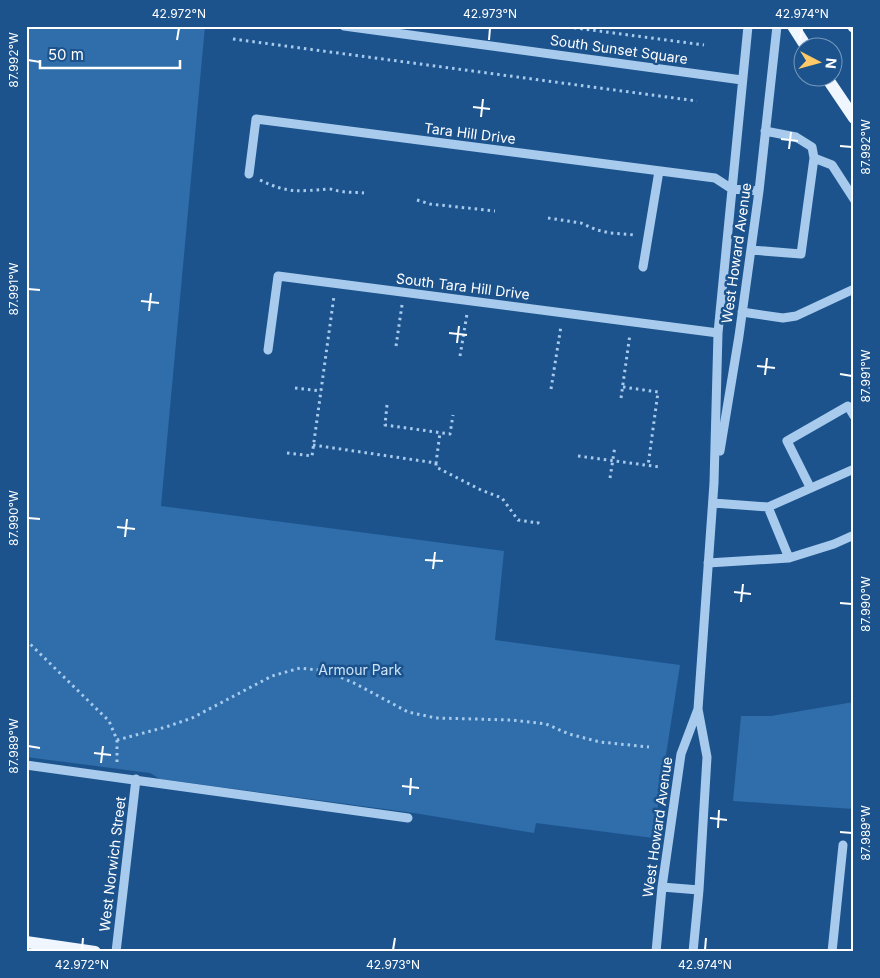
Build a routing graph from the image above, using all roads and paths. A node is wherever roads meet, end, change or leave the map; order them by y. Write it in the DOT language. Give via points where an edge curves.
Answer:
graph roads {
  1 [pos="344,26"];
  2 [pos="560,26"];
  3 [pos="748,26"];
  4 [pos="777,26"];
  5 [pos="793,26"];
  6 [pos="801,38"];
  7 [pos="233,39"];
  8 [pos="704,45"];
  9 [pos="742,80"];
  10 [pos="834,88"];
  11 [pos="698,100"];
  12 [pos="854,118"];
  13 [pos="765,131"];
  14 [pos="814,158"];
  15 [pos="659,170"];
  16 [pos="249,174"];
  17 [pos="732,189"];
  18 [pos="759,191"];
  19 [pos="364,193"];
  20 [pos="854,198"];
  21 [pos="417,200"];
  22 [pos="495,211"];
  23 [pos="548,218"];
  24 [pos="648,234"];
  25 [pos="751,250"];
  26 [pos="643,267"];
  27 [pos="336,283"];
  28 [pos="854,289"];
  29 [pos="404,292"];
  30 [pos="469,301"];
  31 [pos="742,312"];
  32 [pos="563,313"];
  33 [pos="632,322"];
  34 [pos="718,333"];
  35 [pos="396,346"];
  36 [pos="268,350"];
  37 [pos="460,356"];
  38 [pos="623,387"];
  39 [pos="295,388"];
  40 [pos="551,389"];
  41 [pos="320,391"];
  42 [pos="621,398"];
  43 [pos="387,406"];
  44 [pos="453,415"];
  45 [pos="854,416"];
  46 [pos="440,433"];
  47 [pos="313,444"];
  48 [pos="615,446"];
  49 [pos="287,453"];
  50 [pos="578,456"];
  51 [pos="612,461"];
  52 [pos="436,462"];
  53 [pos="648,466"];
  54 [pos="660,467"];
  55 [pos="854,469"];
  56 [pos="610,478"];
  57 [pos="714,483"];
  58 [pos="810,487"];
  59 [pos="713,503"];
  60 [pos="768,507"];
  61 [pos="539,518"];
  62 [pos="854,535"];
  63 [pos="790,558"];
  64 [pos="708,563"];
  65 [pos="26,640"];
  66 [pos="698,709"];
  67 [pos="117,740"];
  68 [pos="649,747"];
  69 [pos="26,765"];
  70 [pos="116,776"];
  71 [pos="136,779"];
  72 [pos="408,818"];
  73 [pos="843,845"];
  74 [pos="662,887"];
  75 [pos="698,890"];
  76 [pos="26,942"];
  77 [pos="95,952"];
  78 [pos="116,952"];
  79 [pos="656,952"];
  80 [pos="692,952"];
  81 [pos="832,952"];
  1 -- 9 [label="street, South Sunset Square"];
  2 -- 8 [label="path"];
  3 -- 9 [label="street, West Howard Avenue"];
  4 -- 13 [label="street, West Howard Avenue"];
  5 -- 6 [label="main road"];
  7 -- 11 [label="path"];
  9 -- 17 [label="street, West Howard Avenue"];
  10 -- 12 [label="main road"];
  13 -- 14 [label="street" via="796,137 812,147"];
  13 -- 18 [label="street, West Howard Avenue"];
  14 -- 20 [label="street" via="832,166"];
  14 -- 25 [label="street" via="802,254"];
  15 -- 16 [label="street, Tara Hill Drive" via="256,120"];
  15 -- 17 [label="street, Tara Hill Drive" via="715,178"];
  15 -- 24 [label="street"];
  16 -- 19 [label="path" via="290,191 331,189"];
  17 -- 18 [label="street"];
  17 -- 34 [label="street, West Howard Avenue"];
  18 -- 25 [label="street, West Howard Avenue"];
  21 -- 22 [label="path"];
  23 -- 24 [label="path" via="581,223 610,233"];
  24 -- 26 [label="street"];
  25 -- 31 [label="street, West Howard Avenue"];
  27 -- 29 [label="street, South Tara Hill Drive"];
  27 -- 36 [label="street, South Tara Hill Drive" via="278,276"];
  27 -- 41 [label="path"];
  28 -- 31 [label="street" via="796,316 783,318"];
  29 -- 30 [label="street, South Tara Hill Drive"];
  29 -- 35 [label="path"];
  30 -- 32 [label="street, South Tara Hill Drive"];
  30 -- 37 [label="path"];
  31 -- 57 [label="street, West Howard Avenue"];
  32 -- 33 [label="street, South Tara Hill Drive"];
  32 -- 40 [label="path"];
  33 -- 34 [label="street, South Tara Hill Drive"];
  33 -- 38 [label="path"];
  34 -- 57 [label="street, West Howard Avenue"];
  38 -- 42 [label="path"];
  38 -- 53 [label="path" via="658,392"];
  39 -- 41 [label="path"];
  41 -- 47 [label="path"];
  43 -- 46 [label="path" via="385,425"];
  44 -- 46 [label="path" via="450,434"];
  45 -- 58 [label="street" via="848,406 788,441"];
  46 -- 52 [label="path"];
  47 -- 49 [label="path" via="312,456"];
  47 -- 52 [label="path"];
  48 -- 51 [label="path"];
  50 -- 51 [label="path"];
  51 -- 53 [label="path"];
  51 -- 56 [label="path"];
  52 -- 61 [label="path" via="436,467 502,498 518,520 538,523"];
  53 -- 54 [label="path"];
  55 -- 58 [label="street"];
  57 -- 59 [label="street, West Howard Avenue"];
  58 -- 60 [label="street"];
  59 -- 60 [label="street"];
  59 -- 64 [label="street, West Howard Avenue"];
  60 -- 63 [label="street"];
  62 -- 63 [label="street"];
  63 -- 64 [label="street"];
  64 -- 66 [label="street, West Howard Avenue"];
  65 -- 67 [label="path" via="109,721"];
  66 -- 74 [label="street, West Howard Avenue" via="681,754"];
  66 -- 75 [label="street, West Howard Avenue" via="707,757"];
  67 -- 68 [label="path" via="192,718 272,676 300,668 327,671 408,712 436,718 546,724 600,742"];
  67 -- 70 [label="path"];
  69 -- 70 [label="street"];
  70 -- 71 [label="street"];
  71 -- 72 [label="street"];
  71 -- 78 [label="street, West Norwich Street"];
  73 -- 81 [label="street"];
  74 -- 75 [label="street"];
  74 -- 79 [label="street, West Howard Avenue"];
  75 -- 80 [label="street, West Howard Avenue"];
  76 -- 77 [label="main road"];
}
